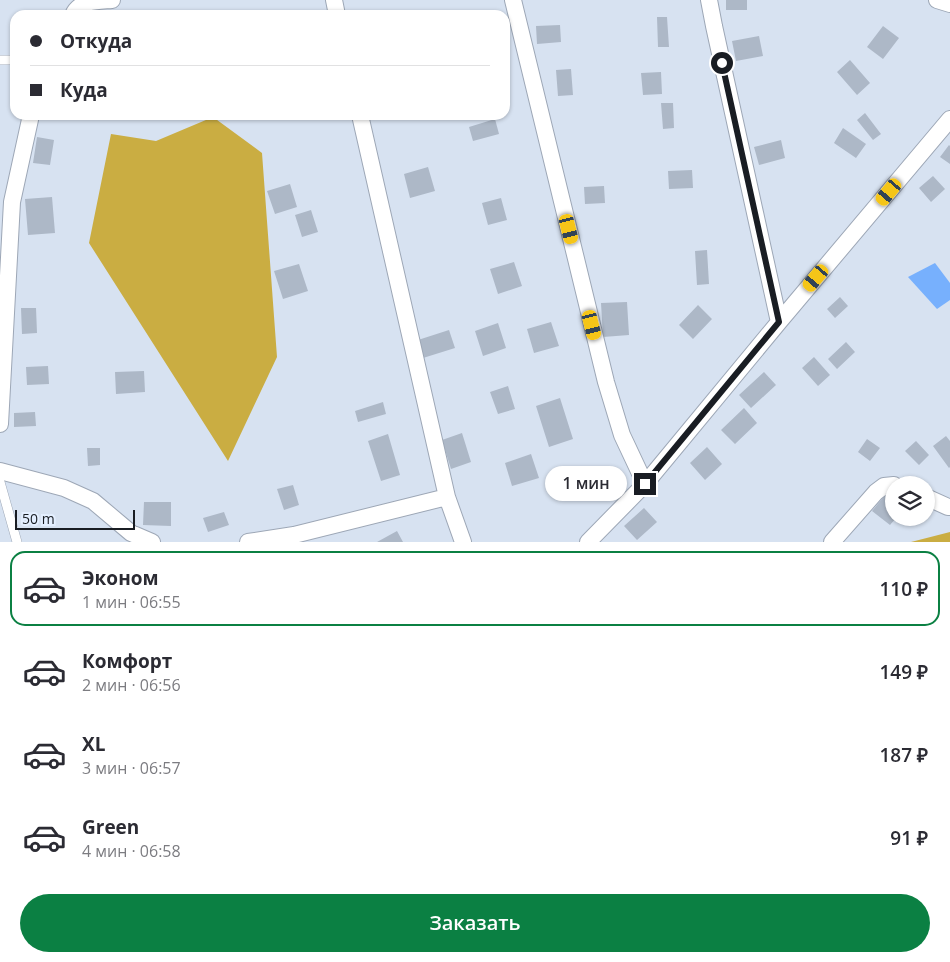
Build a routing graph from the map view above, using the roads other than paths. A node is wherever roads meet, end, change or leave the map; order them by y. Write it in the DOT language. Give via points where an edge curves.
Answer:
graph roads {
  1 [pos="112,0"];
  2 [pos="513,0"];
  3 [pos="709,0"];
  4 [pos="938,0"];
  5 [pos="950,4"];
  6 [pos="75,10"];
  7 [pos="950,119"];
  8 [pos="30,120"];
  9 [pos="361,120"];
  10 [pos="779,322"];
  11 [pos="0,424"];
  12 [pos="0,471"];
  13 [pos="0,482"];
  14 [pos="645,484"];
  15 [pos="885,486"];
  16 [pos="446,497"];
  17 [pos="935,501"];
  18 [pos="950,507"];
  19 [pos="17,542"];
  20 [pos="152,542"];
  21 [pos="248,542"];
  22 [pos="463,542"];
  23 [pos="588,542"];
  24 [pos="832,542"];
  1 -- 6 [label="street" via="87,3"];
  2 -- 14 [label="street" via="606,382 622,435"];
  3 -- 10 [label="street"];
  4 -- 5 [label="street"];
  7 -- 10 [label="street"];
  8 -- 11 [label="street" via="12,202"];
  9 -- 16 [label="street"];
  10 -- 14 [label="street"];
  12 -- 20 [label="street" via="64,488 93,501 132,533"];
  13 -- 19 [label="lane"];
  14 -- 23 [label="street"];
  15 -- 24 [label="street"];
  16 -- 21 [label="street" via="294,535"];
  16 -- 22 [label="street"];
  17 -- 18 [label="street"];
}
